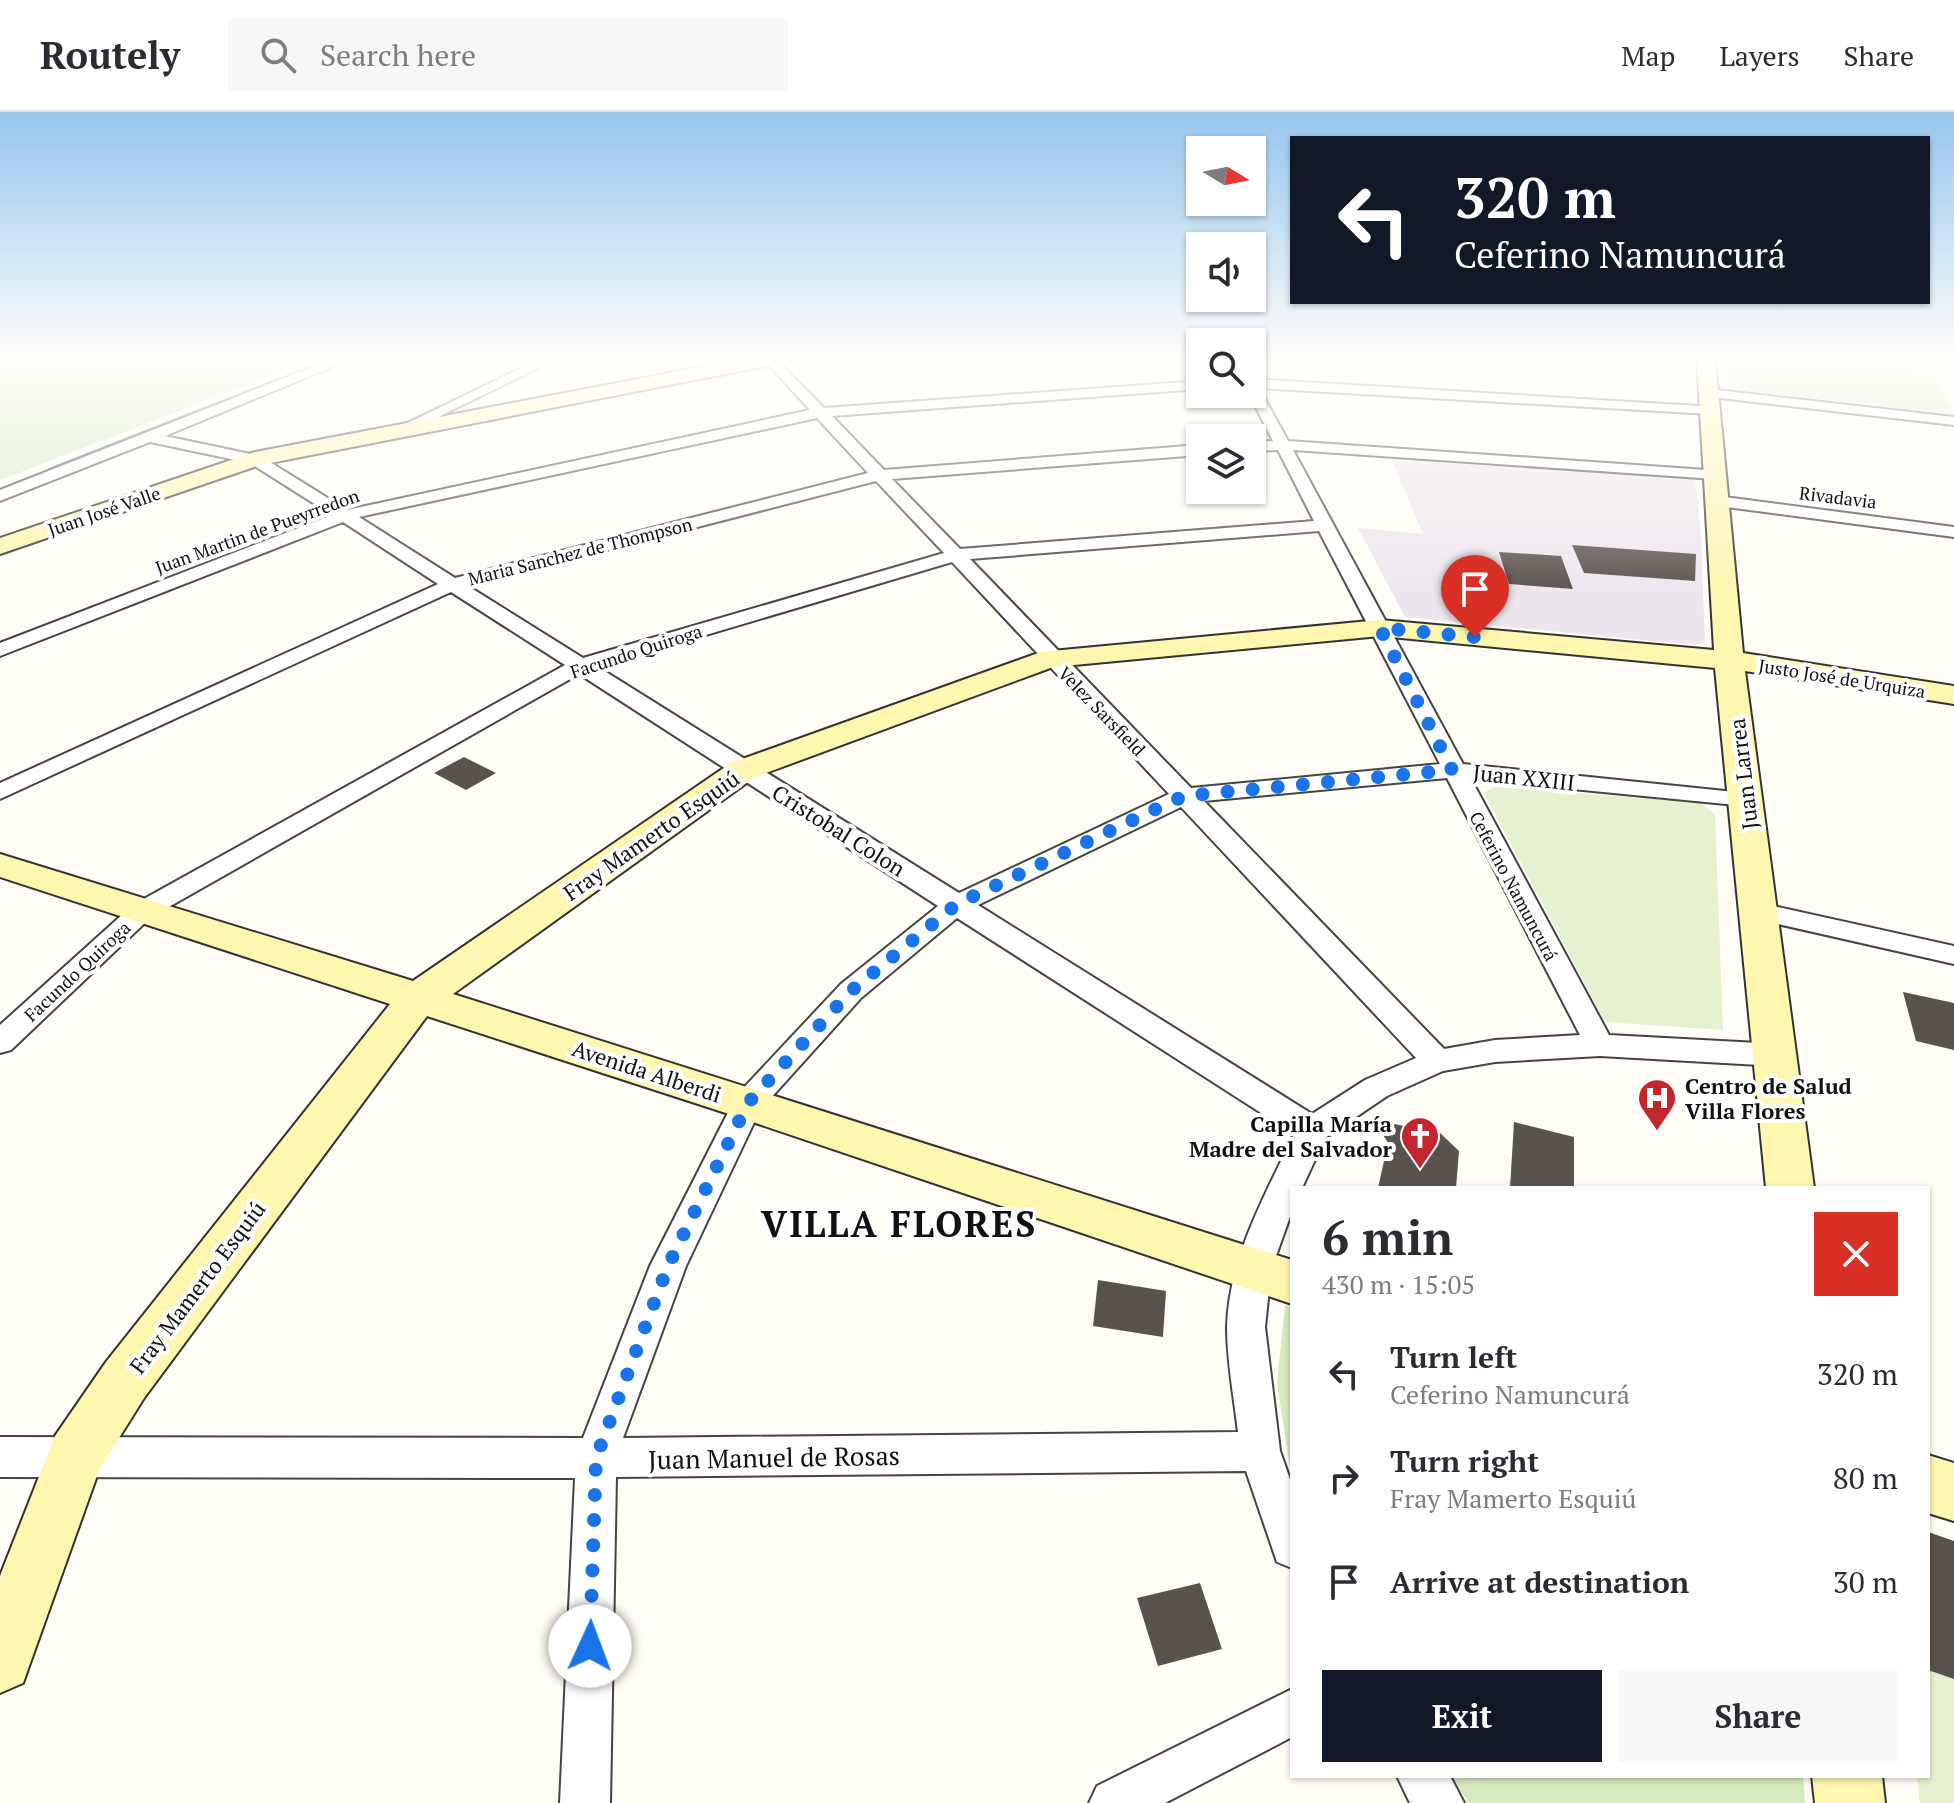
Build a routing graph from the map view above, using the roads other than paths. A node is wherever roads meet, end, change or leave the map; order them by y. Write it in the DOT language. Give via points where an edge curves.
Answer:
graph roads {
  1 [pos="147,438"];
  2 [pos="153,438"];
  3 [pos="363,438"];
  4 [pos="703,438"];
  5 [pos="843,438"];
  6 [pos="1279,438"];
  7 [pos="1712,438"];
  8 [pos="1283,445"];
  9 [pos="1266,446"];
  10 [pos="1186,451"];
  11 [pos="255,459"];
  12 [pos="1715,474"];
  13 [pos="879,475"];
  14 [pos="0,496"];
  15 [pos="1717,501"];
  16 [pos="347,515"];
  17 [pos="1325,525"];
  18 [pos="1954,532"];
  19 [pos="0,546"];
  20 [pos="957,555"];
  21 [pos="452,584"];
  22 [pos="1380,628"];
  23 [pos="0,650"];
  24 [pos="1051,658"];
  25 [pos="1729,660"];
  26 [pos="578,666"];
  27 [pos="1954,695"];
  28 [pos="743,770"];
  29 [pos="1452,770"];
  30 [pos="0,792"];
  31 [pos="1184,796"];
  32 [pos="1746,799"];
  33 [pos="0,865"];
  34 [pos="957,904"];
  35 [pos="142,911"];
  36 [pos="1760,912"];
  37 [pos="1954,955"];
  38 [pos="418,998"];
  39 [pos="0,1042"];
  40 [pos="1600,1045"];
  41 [pos="1777,1055"];
  42 [pos="1437,1061"];
  43 [pos="748,1103"];
  44 [pos="1312,1130"];
  45 [pos="1790,1186"];
  46 [pos="1272,1276"];
  47 [pos="1260,1451"];
  48 [pos="75,1456"];
  49 [pos="0,1457"];
  50 [pos="596,1458"];
  51 [pos="1930,1485"];
  52 [pos="1954,1492"];
  53 [pos="1290,1541"];
  54 [pos="0,1660"];
  55 [pos="1290,1713"];
  56 [pos="1422,1778"];
  57 [pos="1847,1778"];
  58 [pos="585,1803"];
  59 [pos="1114,1803"];
  60 [pos="1439,1803"];
  61 [pos="1850,1803"];
  1 -- 14 [label="street"];
  2 -- 11 [label="street, Cristobal Colon"];
  3 -- 11 [label="street, Juan José Valle"];
  4 -- 16 [label="street, Juan Martin de Pueyrredon"];
  5 -- 13 [label="street, Velez Sarsfield"];
  6 -- 8 [label="street, Ceferino Namuncurá"];
  7 -- 12 [label="street, Juan Larrea"];
  8 -- 9 [label="street"];
  8 -- 12 [label="street"];
  8 -- 17 [label="street, Ceferino Namuncurá"];
  10 -- 13 [label="street, Maria Sanchez de Thompson"];
  11 -- 16 [label="street, Cristobal Colon"];
  11 -- 19 [label="street, Juan José Valle"];
  12 -- 15 [label="street, Juan Larrea"];
  13 -- 20 [label="street, Velez Sarsfield"];
  13 -- 21 [label="street, Maria Sanchez de Thompson"];
  15 -- 18 [label="street, Rivadavia"];
  15 -- 25 [label="street, Juan Larrea"];
  16 -- 21 [label="street, Cristobal Colon"];
  16 -- 23 [label="street, Juan Martin de Pueyrredon"];
  17 -- 20 [label="street, Facundo Quiroga"];
  17 -- 22 [label="street, Ceferino Namuncurá"];
  20 -- 24 [label="street, Velez Sarsfield"];
  20 -- 26 [label="street, Facundo Quiroga"];
  21 -- 26 [label="street, Cristobal Colon"];
  21 -- 30 [label="street, Maria Sanchez de Thompson"];
  22 -- 24 [label="street, Fray Mamerto Esquiú"];
  22 -- 25 [label="street, Fray Mamerto Esquiú"];
  22 -- 29 [label="street, Ceferino Namuncurá"];
  24 -- 28 [label="street, Fray Mamerto Esquiú"];
  24 -- 31 [label="street, Velez Sarsfield"];
  25 -- 27 [label="street, Justo José de Urquiza"];
  25 -- 32 [label="street, Juan Larrea"];
  26 -- 28 [label="street, Cristobal Colon"];
  26 -- 35 [label="street, Facundo Quiroga"];
  28 -- 34 [label="street, Cristobal Colon"];
  28 -- 38 [label="street, Fray Mamerto Esquiú"];
  29 -- 31 [label="street, Juan XXIII"];
  29 -- 32 [label="street, Juan XXIII"];
  29 -- 40 [label="street, Ceferino Namuncurá"];
  31 -- 34 [label="street, Juan XXIII"];
  31 -- 42 [label="street, Velez Sarsfield"];
  32 -- 36 [label="street, Juan Larrea"];
  33 -- 35 [label="street, Avenida Alberdi"];
  34 -- 43 [label="street, Juan XXIII" via="851,991"];
  34 -- 44 [label="street, Cristobal Colon"];
  35 -- 38 [label="street, Avenida Alberdi"];
  35 -- 39 [label="street, Facundo Quiroga"];
  36 -- 37 [label="street"];
  36 -- 41 [label="street, Juan Larrea"];
  38 -- 43 [label="street, Avenida Alberdi"];
  38 -- 48 [label="street, Fray Mamerto Esquiú" via="125,1380"];
  40 -- 41 [label="street"];
  40 -- 42 [label="street" via="1495,1051"];
  41 -- 45 [label="street, Juan Larrea"];
  42 -- 44 [label="street" via="1376,1088"];
  43 -- 46 [label="street, Avenida Alberdi"];
  43 -- 50 [label="street, Juan XXIII" via="668,1266"];
  44 -- 46 [label="street" via="1266,1230"];
  46 -- 47 [label="street" via="1246,1327"];
  47 -- 50 [label="street, Juan Manuel de Rosas"];
  47 -- 53 [label="street"];
  48 -- 49 [label="street, Juan Manuel de Rosas"];
  48 -- 50 [label="street, Juan Manuel de Rosas"];
  48 -- 54 [label="street, Fray Mamerto Esquiú"];
  50 -- 58 [label="street, Juan XXIII"];
  51 -- 52 [label="street"];
  55 -- 59 [label="street"];
  56 -- 60 [label="street"];
  57 -- 61 [label="street"];
}
